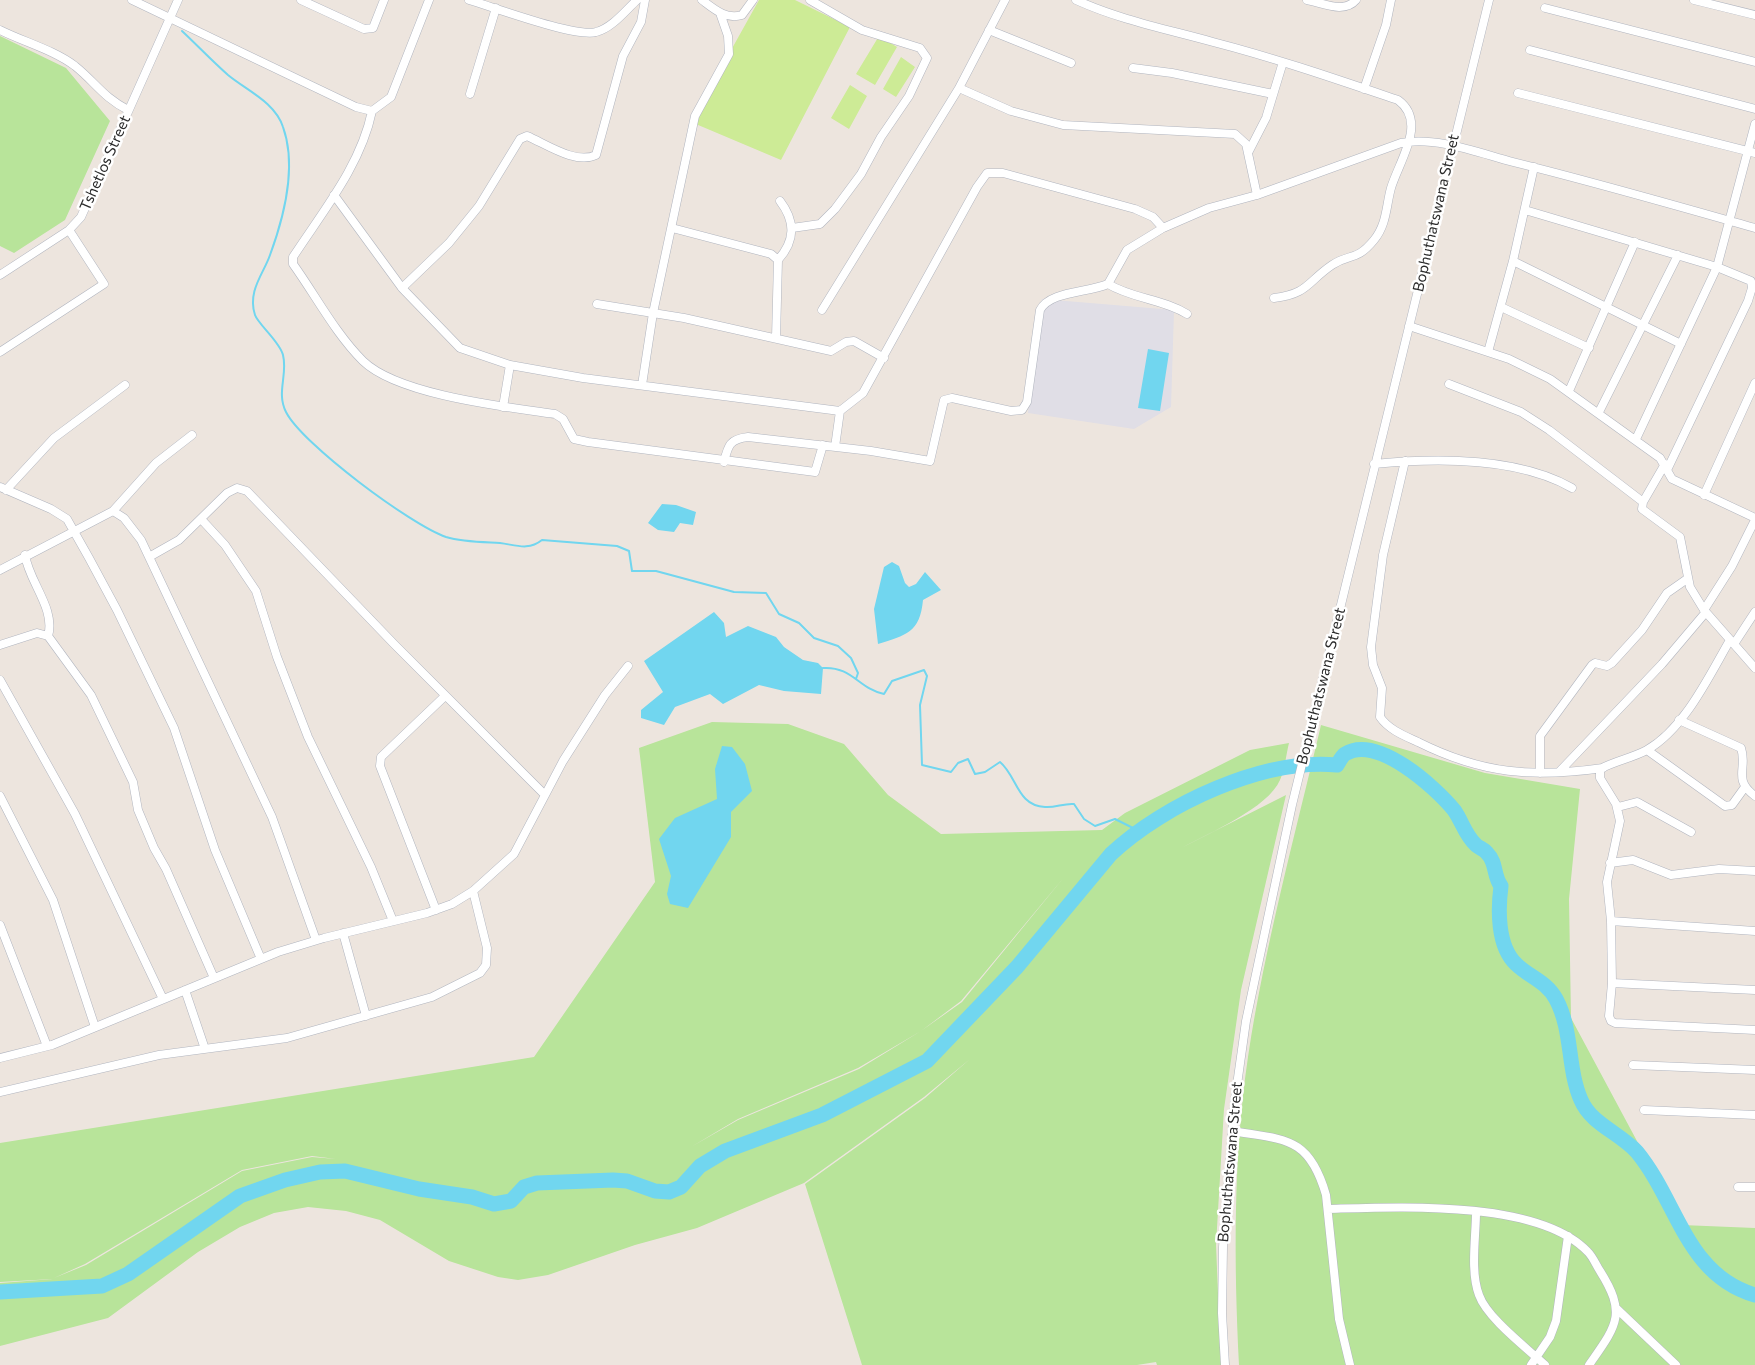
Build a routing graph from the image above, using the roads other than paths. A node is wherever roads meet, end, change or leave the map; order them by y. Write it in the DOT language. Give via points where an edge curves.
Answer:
graph roads {
  1 [pos="132,0"];
  2 [pos="178,0"];
  3 [pos="301,0"];
  4 [pos="384,0"];
  5 [pos="429,0"];
  6 [pos="469,0"];
  7 [pos="637,0"];
  8 [pos="645,0"];
  9 [pos="702,0"];
  10 [pos="753,0"];
  11 [pos="810,0"];
  12 [pos="1005,0"];
  13 [pos="1076,0"];
  14 [pos="1307,0"];
  15 [pos="1356,0"];
  16 [pos="1391,0"];
  17 [pos="1487,0"];
  18 [pos="1694,0"];
  19 [pos="496,8"];
  20 [pos="1545,8"];
  21 [pos="720,13"];
  22 [pos="1755,15"];
  23 [pos="171,17"];
  24 [pos="0,30"];
  25 [pos="988,30"];
  26 [pos="1530,50"];
  27 [pos="1283,62"];
  28 [pos="1755,62"];
  29 [pos="1071,63"];
  30 [pos="1134,68"];
  31 [pos="959,88"];
  32 [pos="1364,89"];
  33 [pos="1518,93"];
  34 [pos="470,94"];
  35 [pos="1273,94"];
  36 [pos="1755,109"];
  37 [pos="128,110"];
  38 [pos="372,111"];
  39 [pos="1755,124"];
  40 [pos="1409,141"];
  41 [pos="1451,146"];
  42 [pos="1249,152"];
  43 [pos="1752,152"];
  44 [pos="1534,167"];
  45 [pos="334,195"];
  46 [pos="1257,195"];
  47 [pos="780,201"];
  48 [pos="1525,210"];
  49 [pos="1730,221"];
  50 [pos="672,228"];
  51 [pos="792,228"];
  52 [pos="1163,228"];
  53 [pos="1755,228"];
  54 [pos="69,230"];
  55 [pos="1635,242"];
  56 [pos="1678,255"];
  57 [pos="778,260"];
  58 [pos="1513,261"];
  59 [pos="1717,267"];
  60 [pos="0,275"];
  61 [pos="1108,284"];
  62 [pos="402,288"];
  63 [pos="1274,298"];
  64 [pos="597,304"];
  65 [pos="1501,307"];
  66 [pos="1607,308"];
  67 [pos="822,310"];
  68 [pos="653,313"];
  69 [pos="1187,314"];
  70 [pos="1409,326"];
  71 [pos="1643,326"];
  72 [pos="776,338"];
  73 [pos="1681,344"];
  74 [pos="1589,348"];
  75 [pos="0,352"];
  76 [pos="1488,352"];
  77 [pos="885,357"];
  78 [pos="510,365"];
  79 [pos="1755,383"];
  80 [pos="1449,384"];
  81 [pos="642,385"];
  82 [pos="125,386"];
  83 [pos="1569,391"];
  84 [pos="504,407"];
  85 [pos="840,411"];
  86 [pos="1599,412"];
  87 [pos="192,435"];
  88 [pos="1636,439"];
  89 [pos="823,445"];
  90 [pos="835,447"];
  91 [pos="1405,461"];
  92 [pos="724,462"];
  93 [pos="1374,465"];
  94 [pos="1666,467"];
  95 [pos="3,488"];
  96 [pos="1572,488"];
  97 [pos="1704,495"];
  98 [pos="1643,502"];
  99 [pos="113,512"];
  100 [pos="201,519"];
  101 [pos="1755,519"];
  102 [pos="74,532"];
  103 [pos="26,555"];
  104 [pos="149,557"];
  105 [pos="0,570"];
  106 [pos="1687,579"];
  107 [pos="1705,611"];
  108 [pos="1755,612"];
  109 [pos="48,636"];
  110 [pos="1732,642"];
  111 [pos="0,645"];
  112 [pos="628,666"];
  113 [pos="1755,668"];
  114 [pos="0,680"];
  115 [pos="446,696"];
  116 [pos="1679,720"];
  117 [pos="1647,750"];
  118 [pos="1603,768"];
  119 [pos="1559,772"];
  120 [pos="1540,773"];
  121 [pos="1745,787"];
  122 [pos="544,794"];
  123 [pos="0,796"];
  124 [pos="1755,796"];
  125 [pos="1618,807"];
  126 [pos="1691,832"];
  127 [pos="1610,863"];
  128 [pos="1755,871"];
  129 [pos="473,891"];
  130 [pos="436,910"];
  131 [pos="393,921"];
  132 [pos="1611,921"];
  133 [pos="0,925"];
  134 [pos="1755,931"];
  135 [pos="343,933"];
  136 [pos="316,940"];
  137 [pos="261,959"];
  138 [pos="214,978"];
  139 [pos="1612,983"];
  140 [pos="185,990"];
  141 [pos="1755,990"];
  142 [pos="164,999"];
  143 [pos="366,1016"];
  144 [pos="95,1027"];
  145 [pos="1755,1030"];
  146 [pos="47,1046"];
  147 [pos="205,1049"];
  148 [pos="0,1058"];
  149 [pos="1633,1065"];
  150 [pos="1755,1070"];
  151 [pos="0,1092"];
  152 [pos="1644,1110"];
  153 [pos="1755,1115"];
  154 [pos="1232,1131"];
  155 [pos="1738,1187"];
  156 [pos="1755,1187"];
  157 [pos="1328,1209"];
  158 [pos="1476,1212"];
  159 [pos="1568,1236"];
  160 [pos="1617,1309"];
  161 [pos="1666,1356"];
  162 [pos="1536,1357"];
  163 [pos="1225,1365"];
  164 [pos="1350,1365"];
  165 [pos="1531,1365"];
  166 [pos="1545,1365"];
  167 [pos="1590,1365"];
  168 [pos="1659,1365"];
  169 [pos="1676,1365"];
  1 -- 23 [label="street"];
  2 -- 23 [label="street, Tshetlos Street"];
  3 -- 4 [label="street" via="364,29 377,23"];
  5 -- 38 [label="street" via="391,97"];
  6 -- 19 [label="street"];
  7 -- 19 [label="street" via="605,28 593,33"];
  8 -- 62 [label="street" via="641,22 623,56 596,155 589,159 577,157 527,136 520,139 479,206 449,243"];
  9 -- 21 [label="street"];
  10 -- 21 [label="street" via="742,15"];
  11 -- 51 [label="street" via="862,30 920,48 927,58 909,96 835,210 820,224"];
  12 -- 25 [label="street"];
  13 -- 27 [label="street" via="1132,22"];
  14 -- 15 [label="street" via="1344,8"];
  16 -- 32 [label="street"];
  17 -- 41 [label="street, Bophuthatswana Street"];
  18 -- 22 [label="street"];
  19 -- 34 [label="street"];
  20 -- 28 [label="street"];
  21 -- 50 [label="street" via="729,54 695,116"];
  23 -- 37 [label="street, Tshetlos Street"];
  23 -- 38 [label="street" via="356,107"];
  24 -- 37 [label="street" via="60,56 108,100"];
  25 -- 29 [label="street"];
  25 -- 31 [label="street"];
  26 -- 36 [label="street"];
  27 -- 32 [label="street"];
  27 -- 35 [label="street"];
  30 -- 35 [label="street"];
  31 -- 42 [label="street" via="1037,120 1095,128 1235,134 1242,138"];
  31 -- 67 [label="street"];
  32 -- 40 [label="street" via="1406,106 1412,126"];
  33 -- 43 [label="street"];
  35 -- 42 [label="street"];
  37 -- 54 [label="street, Tshetlos Street" via="89,202"];
  38 -- 45 [label="street" via="368,133"];
  39 -- 43 [label="street"];
  40 -- 41 [label="street"];
  40 -- 46 [label="street"];
  40 -- 63 [label="street" via="1392,185 1382,230 1374,240 1360,255 1335,263 1304,290"];
  41 -- 44 [label="street"];
  41 -- 70 [label="street, Bophuthatswana Street"];
  42 -- 46 [label="street"];
  43 -- 49 [label="street"];
  44 -- 48 [label="street"];
  44 -- 49 [label="street"];
  45 -- 62 [label="street"];
  45 -- 84 [label="street" via="293,257 293,264 345,339 364,362 383,375"];
  46 -- 52 [label="street" via="1209,208"];
  47 -- 51 [label="street"];
  48 -- 55 [label="street"];
  48 -- 58 [label="street"];
  49 -- 53 [label="street"];
  49 -- 59 [label="street"];
  50 -- 57 [label="street" via="771,254"];
  50 -- 68 [label="street"];
  51 -- 57 [label="street" via="789,248"];
  52 -- 61 [label="street" via="1127,250"];
  52 -- 77 [label="street" via="1154,217 1135,209 987,173"];
  54 -- 60 [label="street, Tshetlos Street"];
  54 -- 75 [label="street" via="104,284"];
  55 -- 56 [label="street"];
  55 -- 66 [label="street"];
  56 -- 59 [label="street"];
  56 -- 71 [label="street"];
  57 -- 72 [label="street"];
  58 -- 65 [label="street"];
  58 -- 66 [label="street"];
  59 -- 73 [label="street"];
  59 -- 94 [label="street" via="1748,278 1751,294"];
  61 -- 69 [label="street" via="1123,293 1174,306"];
  61 -- 90 [label="street" via="1045,301 1040,310 1027,402 1022,410 944,399 930,461"];
  62 -- 78 [label="street" via="460,348"];
  64 -- 68 [label="street"];
  65 -- 74 [label="street"];
  65 -- 76 [label="street"];
  66 -- 71 [label="street"];
  66 -- 74 [label="street"];
  68 -- 72 [label="street"];
  68 -- 81 [label="street"];
  70 -- 76 [label="street"];
  70 -- 93 [label="street, Bophuthatswana Street"];
  71 -- 73 [label="street"];
  71 -- 86 [label="street"];
  72 -- 77 [label="street" via="831,351 854,341"];
  73 -- 88 [label="street"];
  74 -- 83 [label="street"];
  76 -- 83 [label="street"];
  77 -- 85 [label="street" via="863,393"];
  78 -- 81 [label="street"];
  78 -- 84 [label="street"];
  79 -- 97 [label="street"];
  80 -- 98 [label="street" via="1521,412"];
  81 -- 85 [label="street"];
  82 -- 95 [label="street" via="54,438"];
  83 -- 86 [label="street"];
  84 -- 92 [label="street" via="555,414 563,419 574,439 581,441"];
  85 -- 90 [label="street"];
  86 -- 88 [label="street"];
  87 -- 99 [label="street" via="156,463"];
  88 -- 94 [label="street"];
  89 -- 90 [label="street"];
  89 -- 92 [label="street" via="748,436 735,438"];
  89 -- 92 [label="street" via="815,472"];
  91 -- 93 [label="street"];
  91 -- 96 [label="street" via="1473,462 1545,477"];
  91 -- 120 [label="street" via="1383,555 1371,647 1373,665 1383,688 1380,717 1402,734 1461,761 1500,772"];
  93 -- 154 [label="street, Bophuthatswana Street" via="1292,805 1246,1021"];
  94 -- 97 [label="street" via="1672,479"];
  94 -- 98 [label="street"];
  95 -- 102 [label="street" via="51,508 67,519"];
  97 -- 101 [label="street"];
  98 -- 106 [label="street" via="1646,513 1680,537"];
  99 -- 102 [label="street"];
  99 -- 104 [label="street" via="124,518"];
  100 -- 104 [label="street" via="179,540"];
  100 -- 115 [label="street" via="227,493 237,488 247,490"];
  100 -- 131 [label="street" via="225,545 256,591 308,737 372,867"];
  101 -- 107 [label="street"];
  102 -- 103 [label="street"];
  102 -- 137 [label="street" via="174,728 215,850"];
  103 -- 105 [label="street"];
  103 -- 109 [label="street" via="30,575 49,615"];
  104 -- 136 [label="street" via="272,817"];
  106 -- 107 [label="street"];
  106 -- 120 [label="street" via="1667,593 1642,630 1612,663 1592,665 1545,726 1538,741"];
  107 -- 110 [label="street"];
  107 -- 119 [label="street" via="1662,664"];
  108 -- 110 [label="street"];
  109 -- 111 [label="street" via="37,633"];
  109 -- 138 [label="street" via="91,695 133,782 138,810"];
  110 -- 113 [label="street"];
  110 -- 116 [label="street"];
  112 -- 122 [label="street" via="605,695"];
  114 -- 142 [label="street" via="75,814"];
  115 -- 122 [label="street"];
  115 -- 130 [label="street" via="381,757 380,766"];
  116 -- 117 [label="street"];
  116 -- 121 [label="street" via="1741,748"];
  117 -- 118 [label="street"];
  117 -- 121 [label="street" via="1725,806 1732,805"];
  118 -- 119 [label="street"];
  118 -- 125 [label="street" via="1600,778"];
  119 -- 120 [label="street"];
  121 -- 124 [label="street"];
  122 -- 129 [label="street" via="514,854"];
  123 -- 144 [label="street" via="53,900"];
  125 -- 126 [label="street" via="1637,802"];
  125 -- 127 [label="street" via="1620,821"];
  127 -- 128 [label="street" via="1633,860 1671,875 1719,869"];
  127 -- 132 [label="street" via="1607,896"];
  129 -- 130 [label="street"];
  129 -- 143 [label="street" via="487,948 486,965 480,973 432,997"];
  130 -- 131 [label="street"];
  131 -- 135 [label="street"];
  132 -- 134 [label="street"];
  132 -- 139 [label="street"];
  133 -- 146 [label="street"];
  135 -- 136 [label="street"];
  135 -- 143 [label="street"];
  136 -- 137 [label="street"];
  137 -- 138 [label="street"];
  138 -- 140 [label="street"];
  139 -- 141 [label="street"];
  139 -- 145 [label="street" via="1611,1021"];
  140 -- 142 [label="street"];
  140 -- 147 [label="street"];
  142 -- 144 [label="street"];
  143 -- 147 [label="street" via="286,1038"];
  144 -- 146 [label="street"];
  146 -- 148 [label="street"];
  147 -- 151 [label="street" via="159,1055"];
  149 -- 150 [label="street"];
  152 -- 153 [label="street"];
  154 -- 157 [label="street" via="1298,1145 1321,1178"];
  154 -- 163 [label="street, Bophuthatswana Street" via="1223,1247"];
  155 -- 156 [label="street"];
  157 -- 158 [label="street" via="1440,1207"];
  157 -- 164 [label="street" via="1339,1319"];
  158 -- 159 [label="street" via="1540,1223"];
  158 -- 162 [label="street" via="1475,1274 1479,1295 1487,1310"];
  159 -- 160 [label="street" via="1589,1252 1614,1293"];
  159 -- 162 [label="street" via="1556,1321"];
  160 -- 161 [label="street"];
  160 -- 167 [label="street" via="1614,1323"];
  161 -- 168 [label="street"];
  161 -- 169 [label="street"];
  162 -- 165 [label="street"];
  162 -- 166 [label="street"];
}
